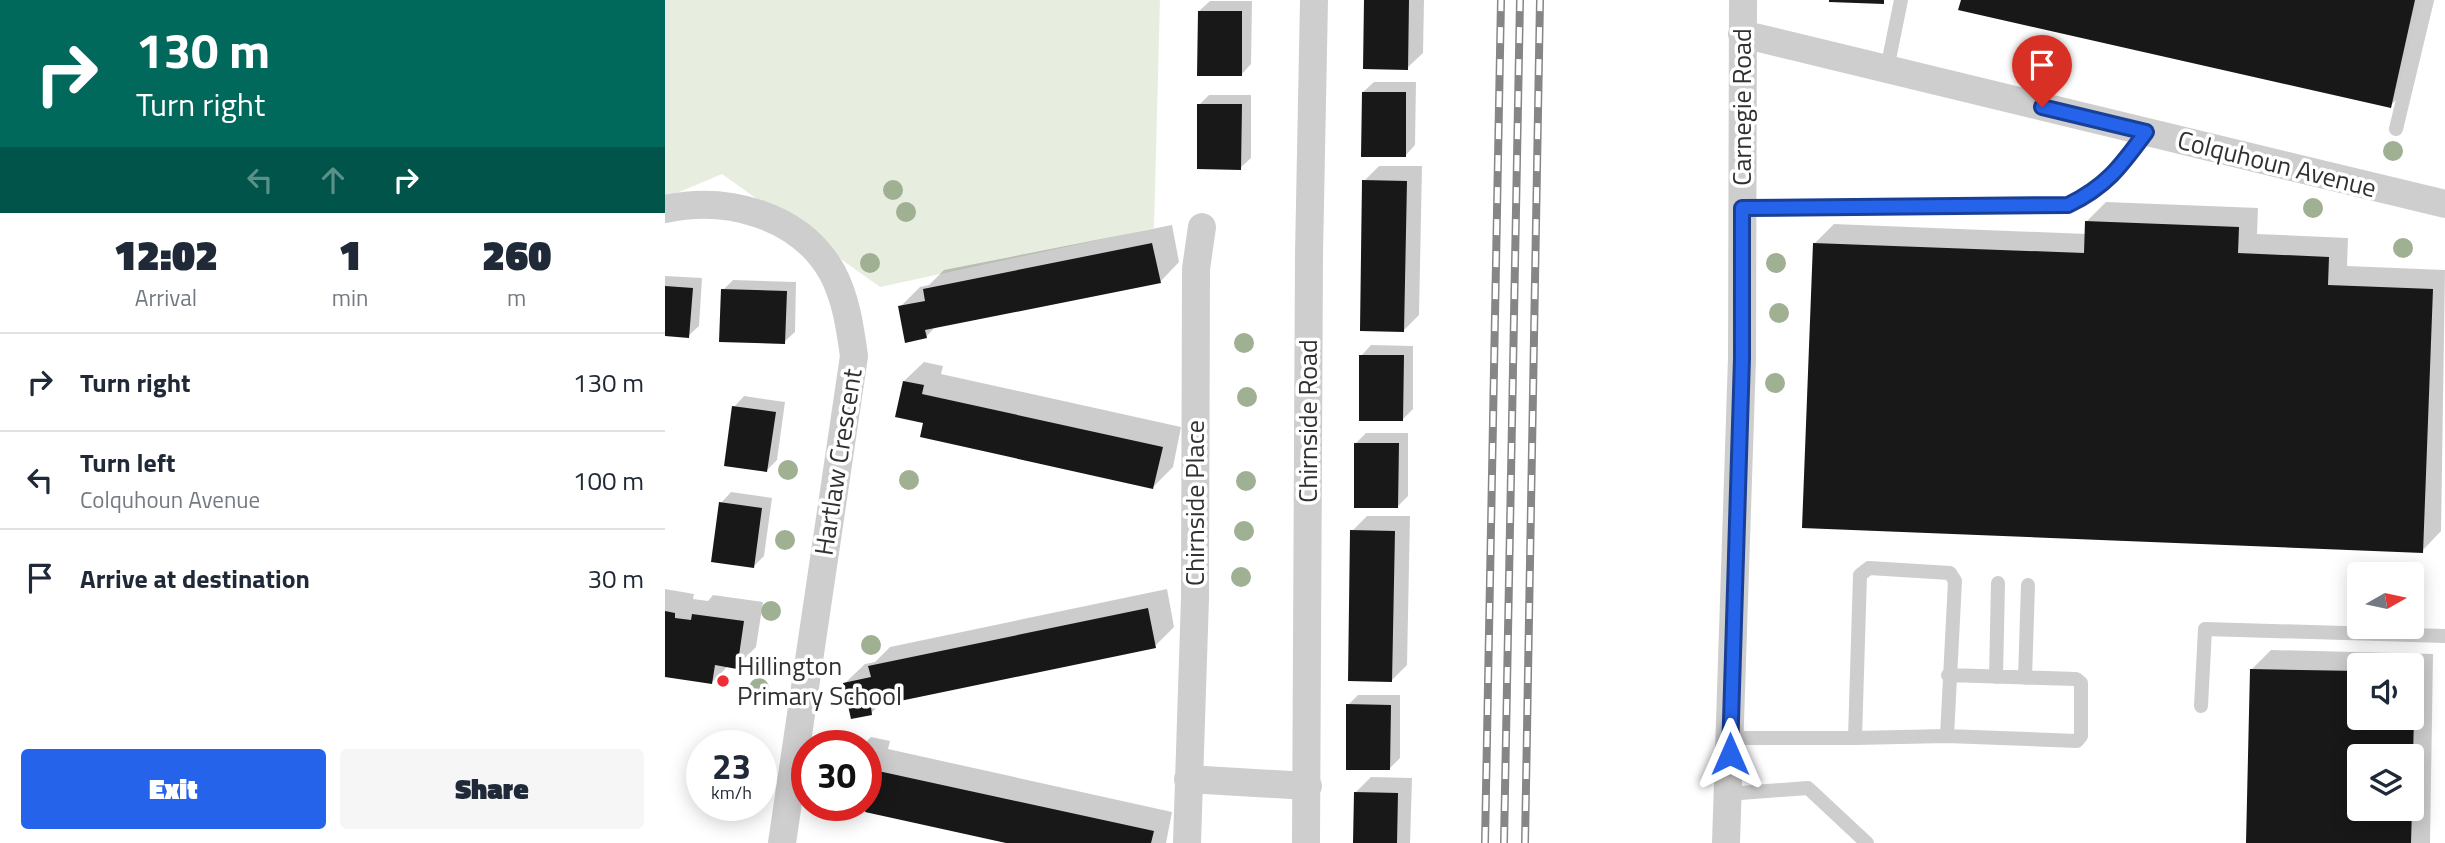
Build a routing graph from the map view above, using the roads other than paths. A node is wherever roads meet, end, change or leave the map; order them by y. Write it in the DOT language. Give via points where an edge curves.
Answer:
graph roads {
  1 [pos="1314,0"];
  2 [pos="1743,0"];
  3 [pos="1901,0"];
  4 [pos="2427,0"];
  5 [pos="1742,34"];
  6 [pos="1887,69"];
  7 [pos="2396,129"];
  8 [pos="2146,132"];
  9 [pos="2445,204"];
  10 [pos="1742,208"];
  11 [pos="665,209"];
  12 [pos="1202,227"];
  13 [pos="1998,583"];
  14 [pos="2028,585"];
  15 [pos="2445,636"];
  16 [pos="1948,675"];
  17 [pos="1996,677"];
  18 [pos="2025,678"];
  19 [pos="2201,706"];
  20 [pos="1947,736"];
  21 [pos="1729,738"];
  22 [pos="1855,738"];
  23 [pos="1188,779"];
  24 [pos="1308,786"];
  25 [pos="1727,794"];
  26 [pos="782,843"];
  27 [pos="1187,843"];
  28 [pos="1306,843"];
  29 [pos="1726,843"];
  30 [pos="1867,843"];
  1 -- 24 [label="street, Chirnside Road"];
  2 -- 5 [label="street, Carnegie Road"];
  3 -- 6 [label="lane"];
  4 -- 7 [label="lane"];
  5 -- 6 [label="street, Colquhoun Avenue"];
  5 -- 10 [label="street, Carnegie Road"];
  6 -- 8 [label="street, Colquhoun Avenue"];
  8 -- 9 [label="street, Colquhoun Avenue"];
  8 -- 10 [label="lane" via="2116,173 2097,190 2068,205"];
  10 -- 21 [label="street, Carnegie Road" via="1742,358"];
  11 -- 26 [label="street, Hartlaw Crescent" via="708,204 756,211 799,234 831,271 848,314 854,356"];
  12 -- 23 [label="street, Chirnside Place" via="1196,269 1195,598"];
  13 -- 17 [label="lane"];
  14 -- 18 [label="lane"];
  15 -- 19 [label="lane" via="2205,629"];
  16 -- 17 [label="lane"];
  16 -- 20 [label="lane"];
  16 -- 22 [label="lane" via="1955,581 1950,573 1869,568 1860,575"];
  17 -- 18 [label="lane"];
  18 -- 20 [label="lane" via="2076,679 2081,683 2081,736 2077,741"];
  20 -- 22 [label="lane"];
  21 -- 22 [label="lane"];
  21 -- 25 [label="street, Carnegie Road"];
  23 -- 24 [label="street"];
  23 -- 27 [label="street, Chirnside Place"];
  24 -- 28 [label="street, Chirnside Road"];
  25 -- 29 [label="street, Carnegie Road"];
  25 -- 30 [label="lane" via="1808,788"];
}
